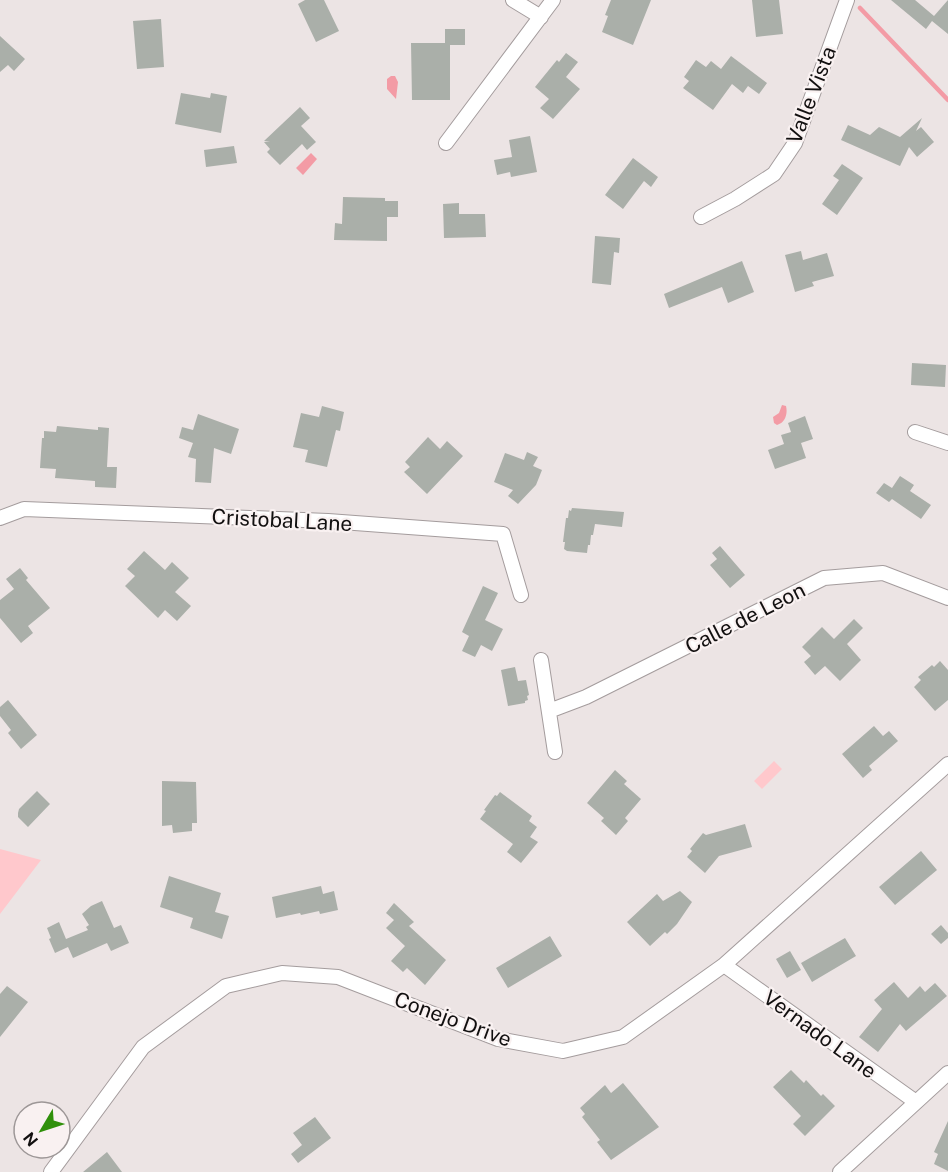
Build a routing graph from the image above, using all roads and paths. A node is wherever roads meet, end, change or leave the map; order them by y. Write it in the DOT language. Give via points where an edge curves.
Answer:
graph roads {
  1 [pos="513,0"];
  2 [pos="553,0"];
  3 [pos="847,0"];
  4 [pos="541,17"];
  5 [pos="446,143"];
  6 [pos="701,218"];
  7 [pos="915,432"];
  8 [pos="948,443"];
  9 [pos="0,518"];
  10 [pos="521,595"];
  11 [pos="948,598"];
  12 [pos="541,660"];
  13 [pos="549,711"];
  14 [pos="555,752"];
  15 [pos="948,764"];
  16 [pos="724,965"];
  17 [pos="948,1074"];
  18 [pos="916,1102"];
  19 [pos="51,1172"];
  20 [pos="840,1172"];
  1 -- 4 [label="street"];
  2 -- 4 [label="street"];
  3 -- 6 [label="street, Valle Vista" via="795,143 774,174"];
  4 -- 5 [label="street"];
  7 -- 8 [label="street"];
  9 -- 10 [label="street, Cristobal Lane" via="24,509 328,521 503,534"];
  11 -- 13 [label="street, Calle de Leon" via="883,573 824,578 586,697"];
  12 -- 13 [label="street"];
  13 -- 14 [label="street"];
  15 -- 16 [label="street, Conejo Drive"];
  16 -- 18 [label="street, Vernado Lane"];
  16 -- 19 [label="street, Conejo Drive" via="623,1037 563,1051 498,1039 338,977 282,973 226,986 143,1047"];
  17 -- 18 [label="street"];
  18 -- 20 [label="street"];
}
